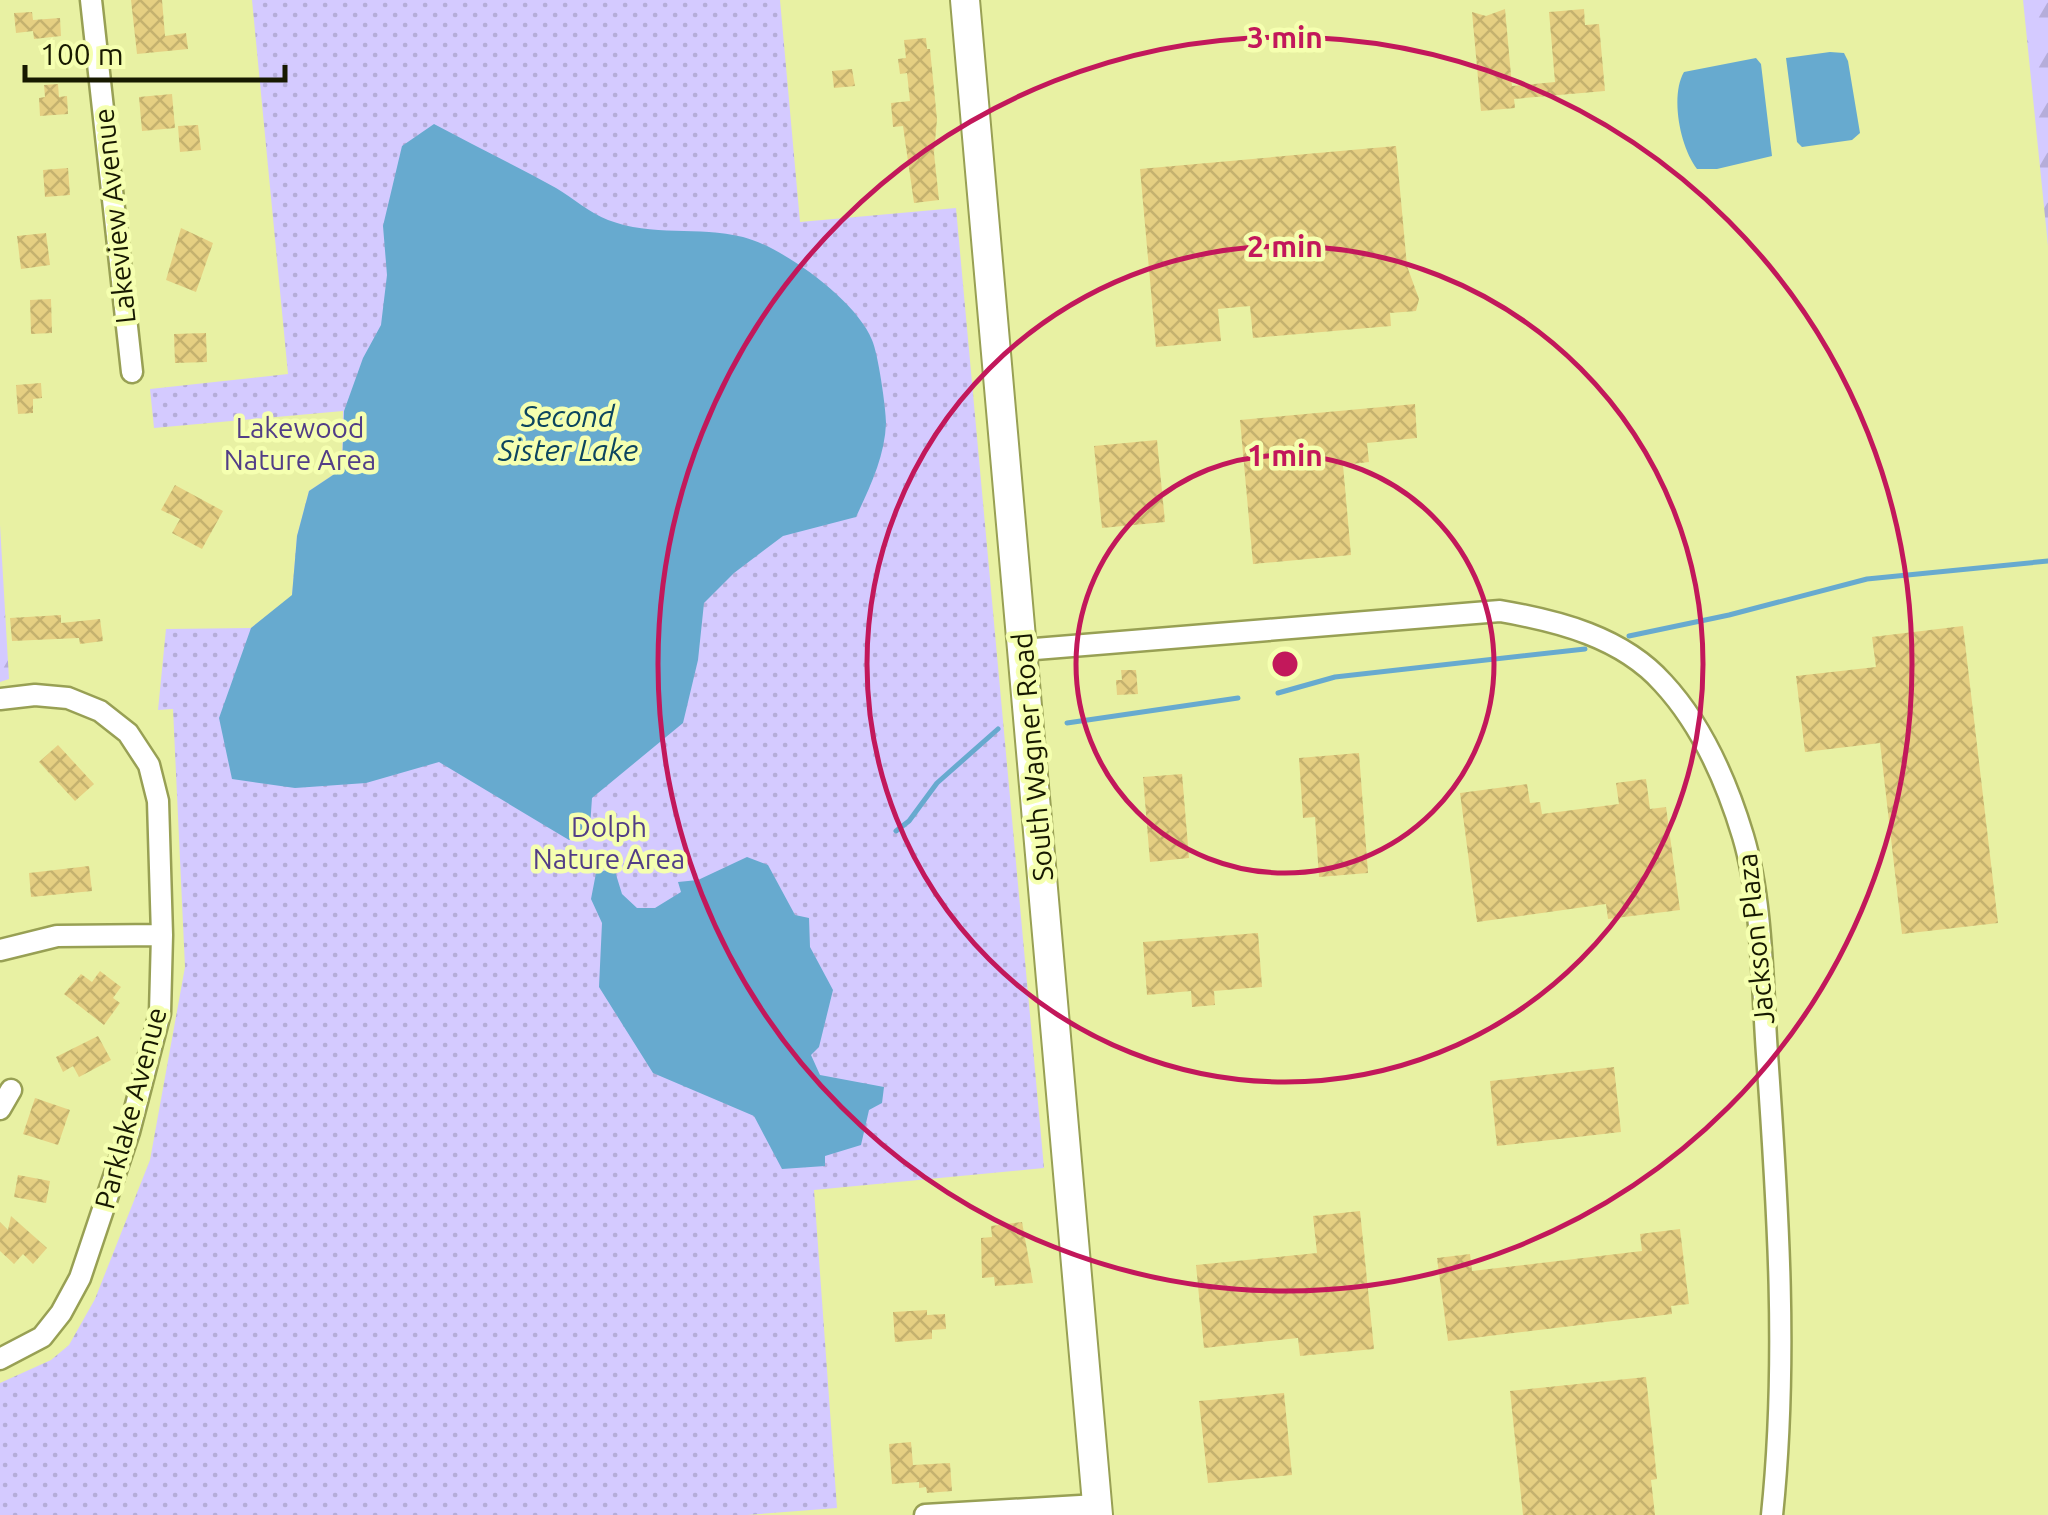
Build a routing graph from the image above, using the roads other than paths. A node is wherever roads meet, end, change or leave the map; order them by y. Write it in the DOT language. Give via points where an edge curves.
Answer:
graph roads {
  1 [pos="91,0"];
  2 [pos="965,0"];
  3 [pos="132,372"];
  4 [pos="1023,650"];
  5 [pos="0,698"];
  6 [pos="162,935"];
  7 [pos="0,950"];
  8 [pos="0,1359"];
  9 [pos="1098,1510"];
  10 [pos="926,1515"];
  11 [pos="1772,1515"];
  1 -- 3 [label="street, Lakeview Avenue"];
  2 -- 4 [label="main road, South Wagner Road"];
  4 -- 9 [label="main road, South Wagner Road"];
  4 -- 11 [label="street, Jackson Plaza" via="1500,611 1599,638 1662,681 1726,790 1754,893 1780,1236"];
  5 -- 6 [label="street, Parklake Avenue" via="68,698 128,733 149,765 158,801"];
  6 -- 7 [label="street" via="57,936"];
  6 -- 8 [label="street, Parklake Avenue" via="160,1014 130,1132 80,1278 42,1337"];
  9 -- 10 [label="street"];
}
